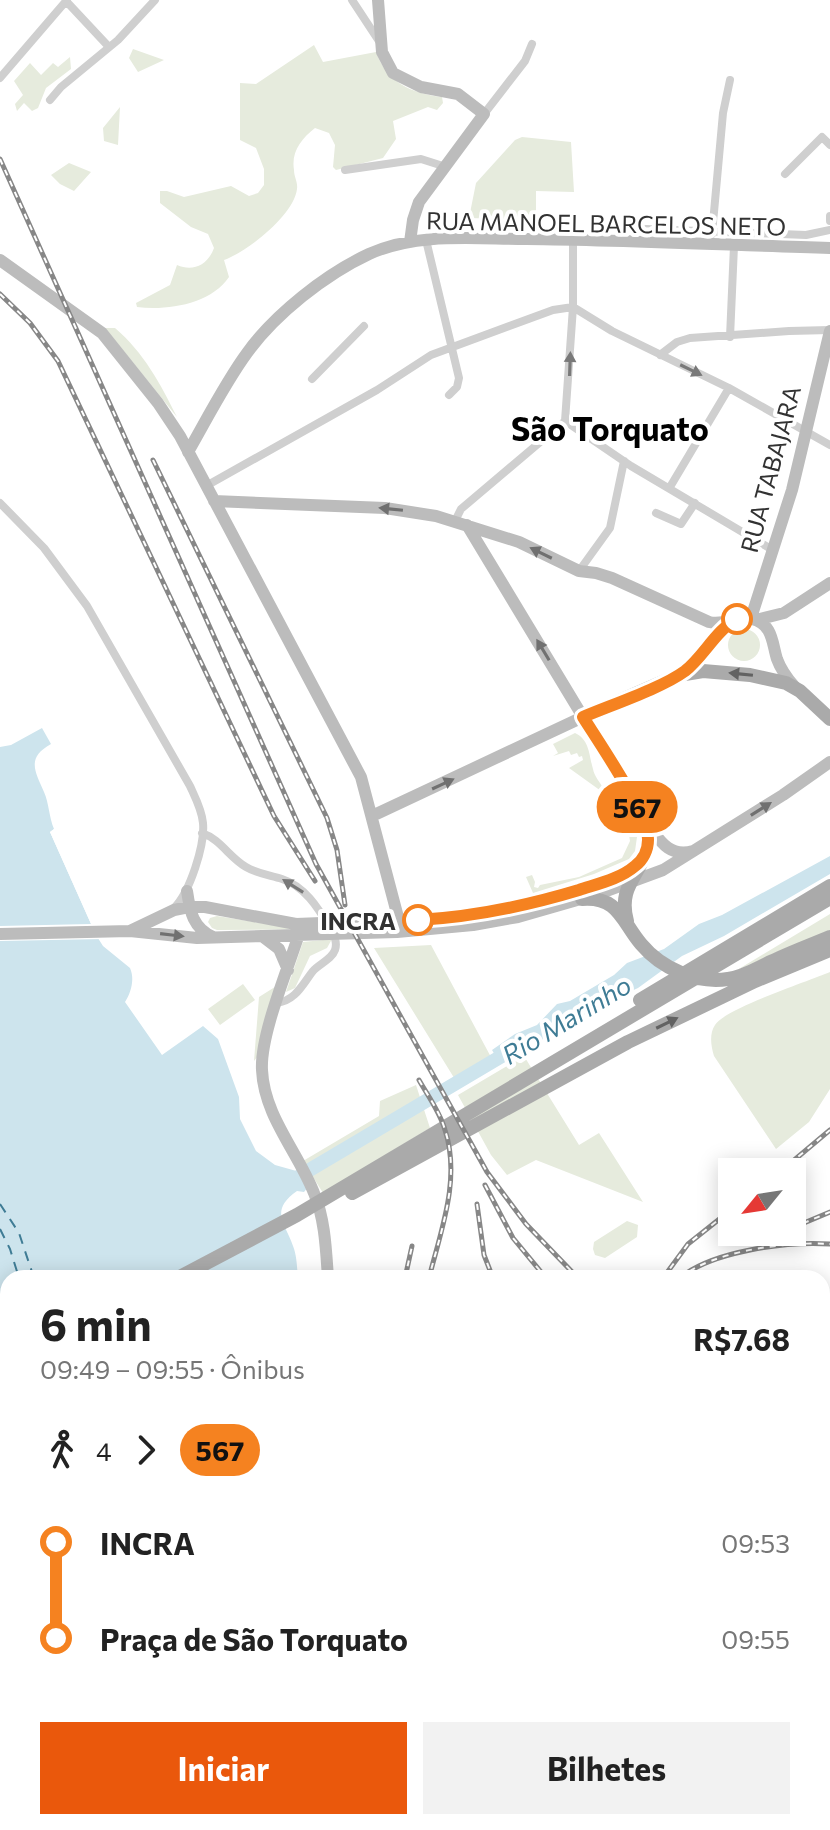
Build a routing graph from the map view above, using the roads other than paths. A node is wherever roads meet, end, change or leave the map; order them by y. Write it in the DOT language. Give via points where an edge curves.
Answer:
graph roads {
  1 [pos="155,0"];
  2 [pos="352,0"];
  3 [pos="378,0"];
  4 [pos="67,1"];
  5 [pos="532,44"];
  6 [pos="382,45"];
  7 [pos="109,47"];
  8 [pos="0,78"];
  9 [pos="730,80"];
  10 [pos="50,100"];
  11 [pos="484,114"];
  12 [pos="830,145"];
  13 [pos="443,166"];
  14 [pos="345,170"];
  15 [pos="785,174"];
  16 [pos="594,227"];
  17 [pos="830,230"];
  18 [pos="711,238"];
  19 [pos="426,240"];
  20 [pos="573,240"];
  21 [pos="410,242"];
  22 [pos="734,246"];
  23 [pos="830,248"];
  24 [pos="0,260"];
  25 [pos="573,294"];
  26 [pos="573,307"];
  27 [pos="558,308"];
  28 [pos="364,326"];
  29 [pos="830,331"];
  30 [pos="730,337"];
  31 [pos="452,347"];
  32 [pos="660,355"];
  33 [pos="312,379"];
  34 [pos="729,388"];
  35 [pos="449,395"];
  36 [pos="565,421"];
  37 [pos="806,432"];
  38 [pos="830,445"];
  39 [pos="188,452"];
  40 [pos="624,461"];
  41 [pos="206,486"];
  42 [pos="670,487"];
  43 [pos="214,501"];
  44 [pos="0,503"];
  45 [pos="695,503"];
  46 [pos="656,513"];
  47 [pos="461,523"];
  48 [pos="771,549"];
  49 [pos="579,571"];
  50 [pos="830,583"];
  51 [pos="791,610"];
  52 [pos="754,619"];
  53 [pos="733,621"];
  54 [pos="773,639"];
  55 [pos="679,675"];
  56 [pos="800,691"];
  57 [pos="583,717"];
  58 [pos="830,719"];
  59 [pos="830,762"];
  60 [pos="372,816"];
  61 [pos="642,816"];
  62 [pos="202,833"];
  63 [pos="694,851"];
  64 [pos="643,857"];
  65 [pos="628,884"];
  66 [pos="830,886"];
  67 [pos="187,891"];
  68 [pos="830,898"];
  69 [pos="582,899"];
  70 [pos="189,907"];
  71 [pos="830,909"];
  72 [pos="167,914"];
  73 [pos="399,921"];
  74 [pos="627,921"];
  75 [pos="363,926"];
  76 [pos="324,928"];
  77 [pos="130,931"];
  78 [pos="0,934"];
  79 [pos="299,934"];
  80 [pos="259,935"];
  81 [pos="213,937"];
  82 [pos="830,937"];
  83 [pos="830,950"];
  84 [pos="288,970"];
  85 [pos="277,1003"];
  86 [pos="480,1106"];
  87 [pos="352,1193"];
  88 [pos="320,1201"];
  89 [pos="194,1270"];
  90 [pos="211,1270"];
  91 [pos="327,1270"];
  1 -- 7 [label="street"];
  2 -- 6 [label="street"];
  3 -- 6 [label="street"];
  4 -- 7 [label="street"];
  4 -- 8 [label="street"];
  5 -- 11 [label="street"];
  6 -- 11 [label="street" via="386,63 397,76 458,94"];
  7 -- 10 [label="street"];
  9 -- 18 [label="street"];
  11 -- 13 [label="street"];
  12 -- 15 [label="street" via="822,137"];
  13 -- 14 [label="street" via="421,159"];
  13 -- 21 [label="street" via="415,209"];
  16 -- 18 [label="street"];
  17 -- 18 [label="street"];
  18 -- 20 [label="street, RUA MANOEL BARCELOS NETO"];
  18 -- 22 [label="street, RUA MANOEL BARCELOS NETO"];
  19 -- 20 [label="street, RUA MANOEL BARCELOS NETO"];
  19 -- 21 [label="street, RUA MANOEL BARCELOS NETO"];
  19 -- 31 [label="street"];
  20 -- 25 [label="street"];
  21 -- 39 [label="street, RUA MANOEL BARCELOS NETO" via="358,260 285,312 244,357"];
  22 -- 23 [label="street, RUA MANOEL BARCELOS NETO"];
  22 -- 30 [label="street"];
  24 -- 39 [label="street" via="102,333 166,414"];
  25 -- 26 [label="street"];
  25 -- 27 [label="street"];
  26 -- 27 [label="street"];
  26 -- 32 [label="street"];
  36 -- 26 [label="street, one-way"];
  27 -- 31 [label="street"];
  28 -- 33 [label="street"];
  29 -- 30 [label="street"];
  29 -- 37 [label="street, RUA TABAJARA"];
  30 -- 32 [label="street" via="684,340"];
  31 -- 35 [label="street" via="459,380"];
  31 -- 41 [label="street"];
  32 -- 34 [label="street, one-way"];
  34 -- 37 [label="street"];
  34 -- 42 [label="street"];
  36 -- 40 [label="street"];
  36 -- 47 [label="street" via="461,509"];
  37 -- 38 [label="street"];
  37 -- 48 [label="street, RUA TABAJARA"];
  39 -- 41 [label="street"];
  40 -- 42 [label="street"];
  40 -- 49 [label="street" via="610,528"];
  41 -- 43 [label="street"];
  42 -- 45 [label="street"];
  47 -- 43 [label="street, one-way" via="385,508"];
  43 -- 60 [label="street" via="356,768"];
  44 -- 62 [label="street" via="57,564 99,625 186,778 201,813"];
  45 -- 46 [label="street" via="681,524"];
  45 -- 48 [label="street"];
  49 -- 47 [label="street, one-way" via="519,542"];
  57 -- 47 [label="street, one-way"];
  48 -- 52 [label="street, RUA TABAJARA"];
  49 -- 53 [label="street" via="612,578 709,622"];
  50 -- 51 [label="street"];
  51 -- 52 [label="street"];
  51 -- 54 [label="street" via="778,623"];
  52 -- 53 [label="street"];
  52 -- 54 [label="street"];
  53 -- 55 [label="street"];
  54 -- 56 [label="street" via="780,667"];
  56 -- 55 [label="main road, one-way" via="750,675"];
  55 -- 57 [label="main road"];
  56 -- 58 [label="main road"];
  60 -- 57 [label="street, one-way"];
  57 -- 61 [label="main road"];
  63 -- 59 [label="street, one-way"];
  60 -- 73 [label="street"];
  61 -- 63 [label="street" via="666,848"];
  61 -- 64 [label="main road" via="648,839"];
  62 -- 67 [label="street"];
  85 -- 62 [label="street, one-way" via="294,997 332,955 334,938 300,888 251,870"];
  63 -- 65 [label="street"];
  64 -- 65 [label="main road"];
  64 -- 73 [label="street" via="619,876 538,902 472,916"];
  65 -- 69 [label="street"];
  65 -- 74 [label="main road"];
  66 -- 86 [label="main road" via="655,990"];
  67 -- 70 [label="street"];
  67 -- 72 [label="street"];
  68 -- 86 [label="main road"];
  69 -- 74 [label="main road" via="608,903"];
  69 -- 75 [label="street" via="484,924 434,929"];
  70 -- 72 [label="street"];
  70 -- 76 [label="street"];
  70 -- 81 [label="street" via="196,926"];
  71 -- 87 [label="main road"];
  72 -- 77 [label="street"];
  73 -- 75 [label="street"];
  74 -- 82 [label="main road" via="647,950 681,972 717,980 737,978"];
  75 -- 76 [label="street"];
  76 -- 79 [label="street"];
  77 -- 78 [label="street"];
  77 -- 81 [label="street, one-way"];
  79 -- 80 [label="street"];
  79 -- 84 [label="street"];
  80 -- 81 [label="street"];
  80 -- 84 [label="street" via="279,949"];
  87 -- 83 [label="main road, one-way" via="616,1049"];
  84 -- 85 [label="street"];
  85 -- 88 [label="street" via="262,1069 273,1112"];
  86 -- 88 [label="main road"];
  87 -- 88 [label="main road"];
  88 -- 89 [label="main road"];
  88 -- 90 [label="main road"];
  88 -- 91 [label="street"];
}
